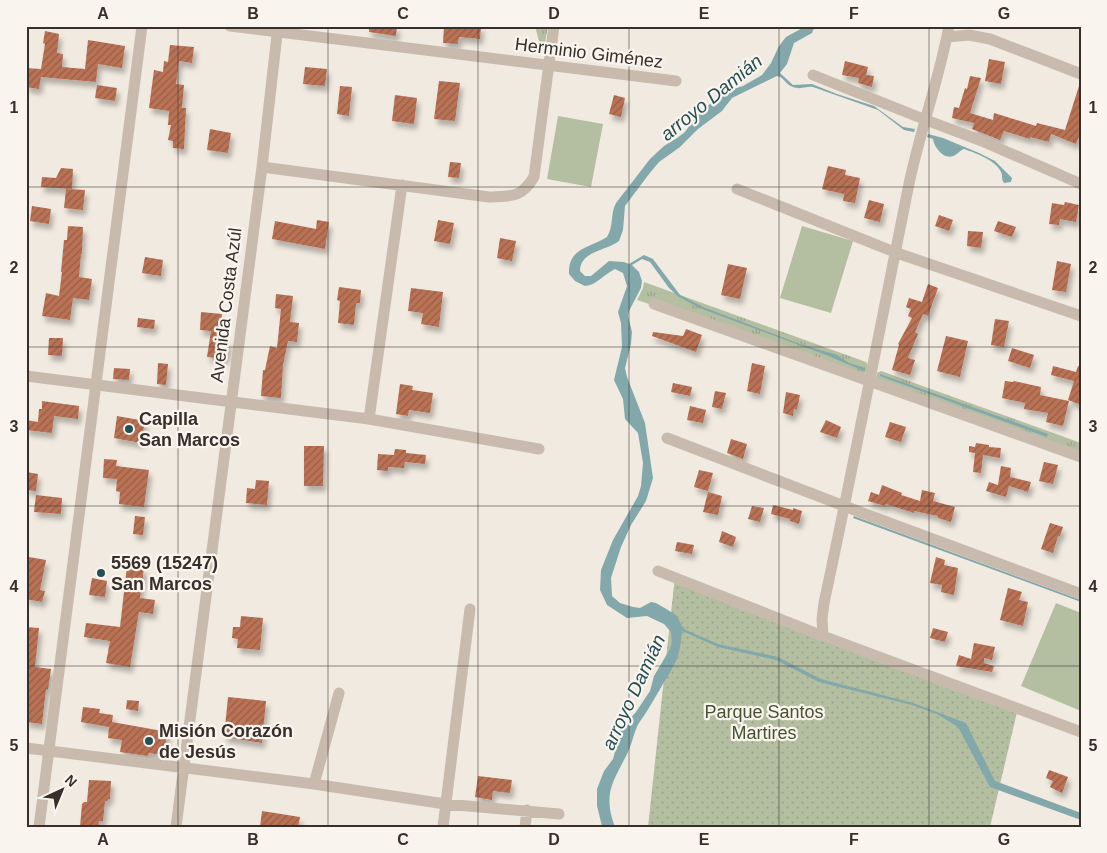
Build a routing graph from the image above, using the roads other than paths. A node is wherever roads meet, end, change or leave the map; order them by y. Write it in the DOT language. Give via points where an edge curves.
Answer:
graph roads {
  1 [pos="142,26"];
  2 [pos="230,26"];
  3 [pos="554,26"];
  4 [pos="278,29"];
  5 [pos="948,32"];
  6 [pos="549,66"];
  7 [pos="1081,74"];
  8 [pos="813,75"];
  9 [pos="676,81"];
  10 [pos="926,120"];
  11 [pos="262,167"];
  12 [pos="1081,184"];
  13 [pos="402,185"];
  14 [pos="737,189"];
  15 [pos="897,252"];
  16 [pos="654,304"];
  17 [pos="1081,316"];
  18 [pos="26,376"];
  19 [pos="869,381"];
  20 [pos="96,384"];
  21 [pos="231,402"];
  22 [pos="369,419"];
  23 [pos="666,438"];
  24 [pos="539,449"];
  25 [pos="1081,458"];
  26 [pos="844,506"];
  27 [pos="658,571"];
  28 [pos="1081,594"];
  29 [pos="470,609"];
  30 [pos="823,636"];
  31 [pos="340,693"];
  32 [pos="1081,732"];
  33 [pos="26,748"];
  34 [pos="49,750"];
  35 [pos="184,767"];
  36 [pos="314,784"];
  37 [pos="445,804"];
  38 [pos="527,810"];
  39 [pos="559,814"];
  40 [pos="39,827"];
  41 [pos="176,827"];
  42 [pos="443,827"];
  43 [pos="525,827"];
  1 -- 20 [label="street"];
  2 -- 4 [label="street, Herminio Giménez"];
  3 -- 6 [label="street"];
  4 -- 6 [label="street, Herminio Giménez"];
  4 -- 11 [label="street, Avenida Costa Azúl"];
  5 -- 7 [label="street" via="990,39"];
  5 -- 10 [label="street"];
  6 -- 9 [label="street, Herminio Giménez"];
  6 -- 13 [label="street" via="537,161 534,177 527,188 516,196 489,197"];
  8 -- 10 [label="street"];
  10 -- 12 [label="street"];
  10 -- 15 [label="street" via="914,160"];
  11 -- 13 [label="street"];
  11 -- 21 [label="street, Avenida Costa Azúl"];
  13 -- 22 [label="street"];
  14 -- 15 [label="street"];
  15 -- 17 [label="street"];
  15 -- 19 [label="street"];
  16 -- 19 [label="street"];
  18 -- 20 [label="street"];
  19 -- 25 [label="street"];
  19 -- 26 [label="street"];
  20 -- 21 [label="street"];
  20 -- 34 [label="street"];
  21 -- 22 [label="street"];
  21 -- 35 [label="street, Avenida Costa Azúl"];
  22 -- 24 [label="street"];
  23 -- 26 [label="street"];
  26 -- 28 [label="street"];
  26 -- 30 [label="street" via="824,603"];
  27 -- 30 [label="street"];
  29 -- 37 [label="street"];
  30 -- 32 [label="street"];
  31 -- 36 [label="street"];
  33 -- 34 [label="street"];
  34 -- 35 [label="street"];
  34 -- 40 [label="street"];
  35 -- 36 [label="street"];
  35 -- 41 [label="street, Avenida Costa Azúl"];
  36 -- 37 [label="street"];
  37 -- 38 [label="street"];
  37 -- 42 [label="street"];
  38 -- 39 [label="street"];
  38 -- 43 [label="street"];
}
